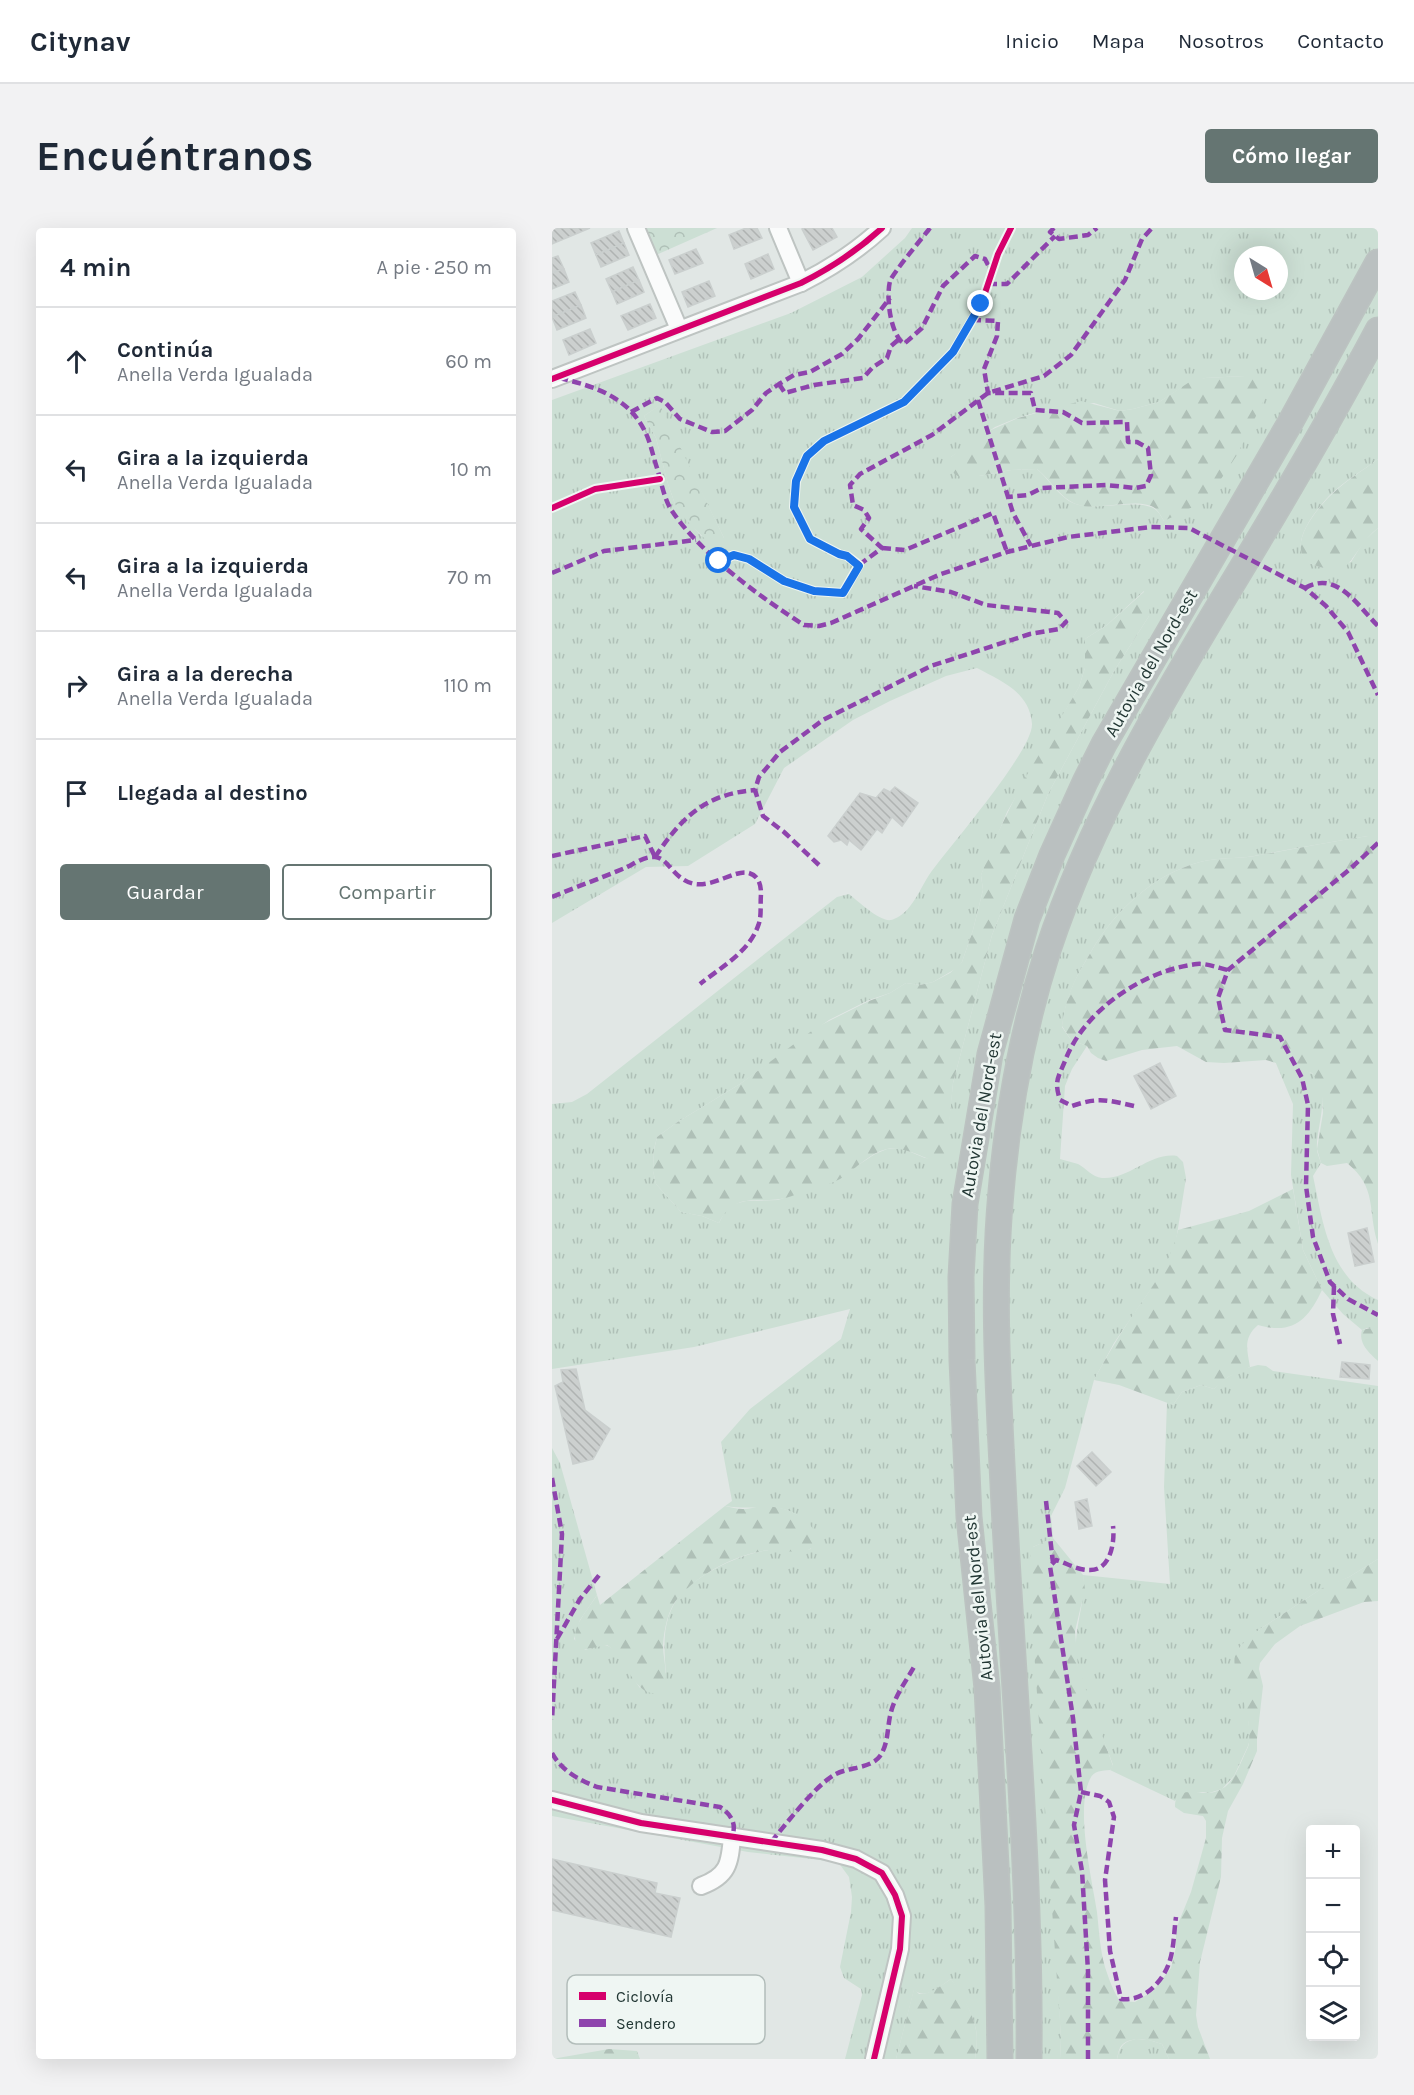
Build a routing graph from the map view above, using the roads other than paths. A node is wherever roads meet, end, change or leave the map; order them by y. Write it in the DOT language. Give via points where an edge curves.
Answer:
graph roads {
  1 [pos="636,228"];
  2 [pos="778,228"];
  3 [pos="882,228"];
  4 [pos="1378,262"];
  5 [pos="801,283"];
  6 [pos="680,329"];
  7 [pos="1378,330"];
  8 [pos="554,374"];
  9 [pos="552,1800"];
  10 [pos="732,1836"];
  11 [pos="701,1886"];
  12 [pos="874,2059"];
  13 [pos="1000,2059"];
  14 [pos="1029,2059"];
  1 -- 6 [label="street"];
  2 -- 5 [label="street"];
  3 -- 5 [label="street" via="833,267"];
  4 -- 13 [label="highway, Autovia del Nord-est" via="1084,782 1027,919 990,1054 965,1204 961,1277 969,1517 987,1688 996,1860"];
  5 -- 6 [label="street"];
  6 -- 8 [label="street"];
  7 -- 14 [label="highway, Autovia del Nord-est" via="1297,476 1188,656 1098,824 1048,951 1018,1068 1000,1194 997,1324 1006,1562 1017,1704"];
  9 -- 10 [label="street" via="641,1823"];
  10 -- 11 [label="street" via="730,1860 723,1873"];
  10 -- 12 [label="street" via="822,1850 856,1859 882,1873 896,1895 902,1916 900,1949"];
}
